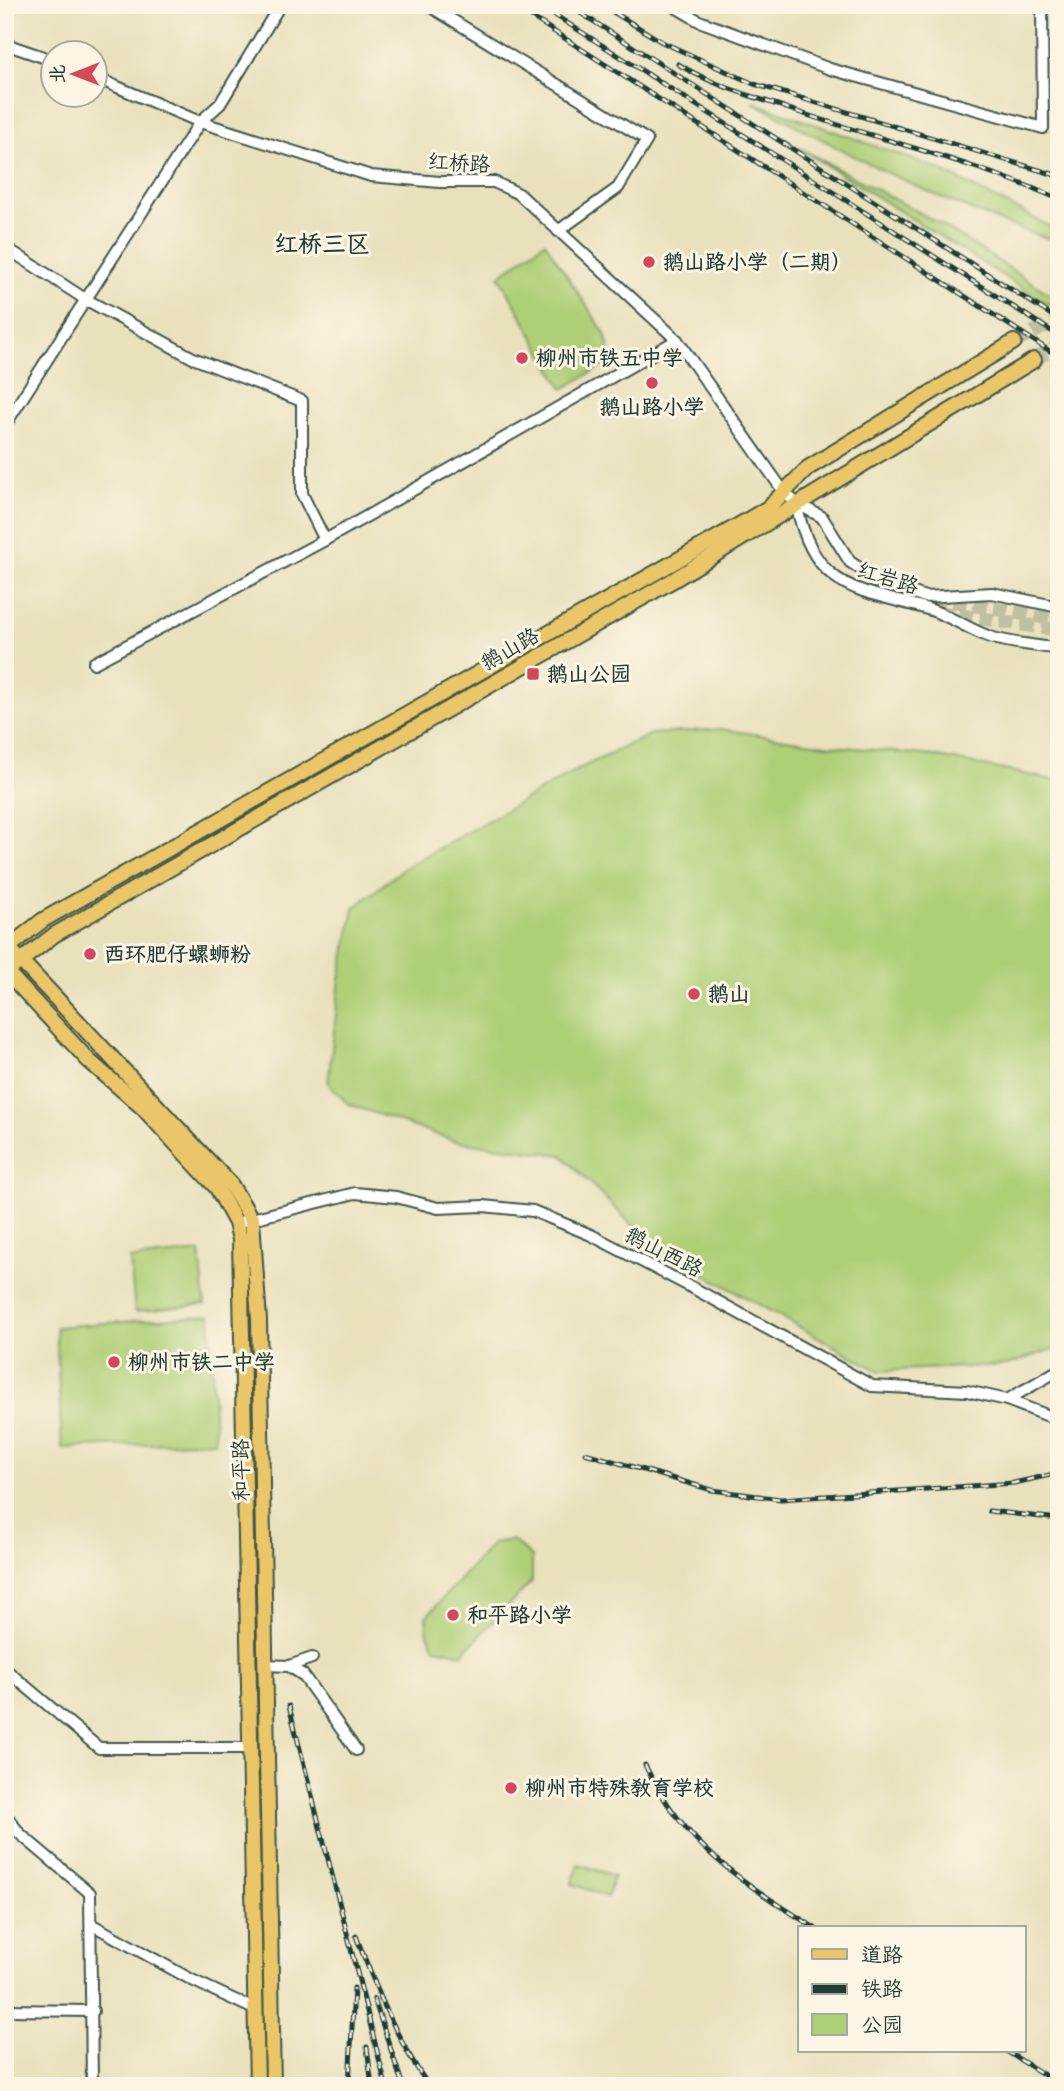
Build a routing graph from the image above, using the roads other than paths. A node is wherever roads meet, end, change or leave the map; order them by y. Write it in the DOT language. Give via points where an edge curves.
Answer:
graph roads {
  1 [pos="280,5"];
  2 [pos="672,5"];
  3 [pos="1042,5"];
  4 [pos="428,8"];
  5 [pos="5,44"];
  6 [pos="38,55"];
  7 [pos="108,83"];
  8 [pos="200,122"];
  9 [pos="558,231"];
  10 [pos="5,247"];
  11 [pos="85,299"];
  12 [pos="677,340"];
  13 [pos="1014,342"];
  14 [pos="1034,360"];
  15 [pos="5,425"];
  16 [pos="784,492"];
  17 [pos="796,503"];
  18 [pos="325,540"];
  19 [pos="1059,607"];
  20 [pos="1059,649"];
  21 [pos="94,663"];
  22 [pos="6,947"];
  23 [pos="19,961"];
  24 [pos="6,973"];
  25 [pos="251,1219"];
  26 [pos="236,1223"];
  27 [pos="1059,1370"];
  28 [pos="1007,1400"];
  29 [pos="1059,1420"];
  30 [pos="312,1658"];
  31 [pos="265,1665"];
  32 [pos="289,1666"];
  33 [pos="5,1669"];
  34 [pos="249,1748"];
  35 [pos="356,1750"];
  36 [pos="5,1814"];
  37 [pos="90,1924"];
  38 [pos="5,2010"];
  39 [pos="256,2010"];
  40 [pos="93,2011"];
  41 [pos="92,2086"];
  42 [pos="257,2086"];
  43 [pos="273,2086"];
  1 -- 8 [label="street" via="220,104"];
  2 -- 3 [label="street" via="699,21 830,69 1042,128"];
  4 -- 9 [label="street" via="647,140 618,188"];
  5 -- 6 [label="street"];
  7 -- 8 [label="street, 红桥路"];
  8 -- 9 [label="street, 红桥路" via="372,176 494,181 519,194"];
  8 -- 11 [label="street"];
  9 -- 12 [label="street, 红桥路"];
  10 -- 11 [label="street"];
  11 -- 15 [label="street"];
  11 -- 18 [label="street" via="193,358 302,401 302,494"];
  12 -- 16 [label="street, 红桥路"];
  12 -- 18 [label="street"];
  13 -- 16 [label="main road, 鹅山路" via="808,468"];
  14 -- 17 [label="main road, 鹅山路"];
  16 -- 17 [label="street, 红岩路"];
  16 -- 22 [label="main road, 鹅山路" via="768,508 734,528 43,920"];
  17 -- 19 [label="street, 红岩路" via="822,517 850,562 877,580 925,597 992,593"];
  17 -- 20 [label="street, 红岩路" via="802,532 816,558 843,585 933,611 990,637"];
  17 -- 23 [label="main road, 鹅山路" via="670,582 54,935"];
  18 -- 21 [label="street"];
  22 -- 23 [label="main road, 和平路"];
  23 -- 24 [label="main road, 鹅山路"];
  23 -- 25 [label="main road, 和平路" via="231,1185"];
  24 -- 26 [label="main road, 和平路" via="217,1188"];
  25 -- 26 [label="street, 鹅山西路"];
  25 -- 28 [label="street, 鹅山西路" via="355,1193 438,1208 533,1211 591,1235 872,1386 967,1391"];
  25 -- 31 [label="main road, 和平路" via="259,1320"];
  26 -- 34 [label="main road, 和平路"];
  27 -- 28 [label="street"];
  28 -- 29 [label="street, 鹅山西路"];
  30 -- 32 [label="street"];
  31 -- 32 [label="street"];
  31 -- 43 [label="main road, 和平路"];
  32 -- 35 [label="street" via="303,1675"];
  33 -- 34 [label="street" via="99,1748"];
  34 -- 39 [label="main road, 和平路"];
  36 -- 37 [label="street" via="19,1833 90,1893"];
  37 -- 39 [label="street"];
  37 -- 40 [label="street"];
  38 -- 40 [label="street"];
  39 -- 42 [label="main road, 和平路"];
  40 -- 41 [label="street"];
}
